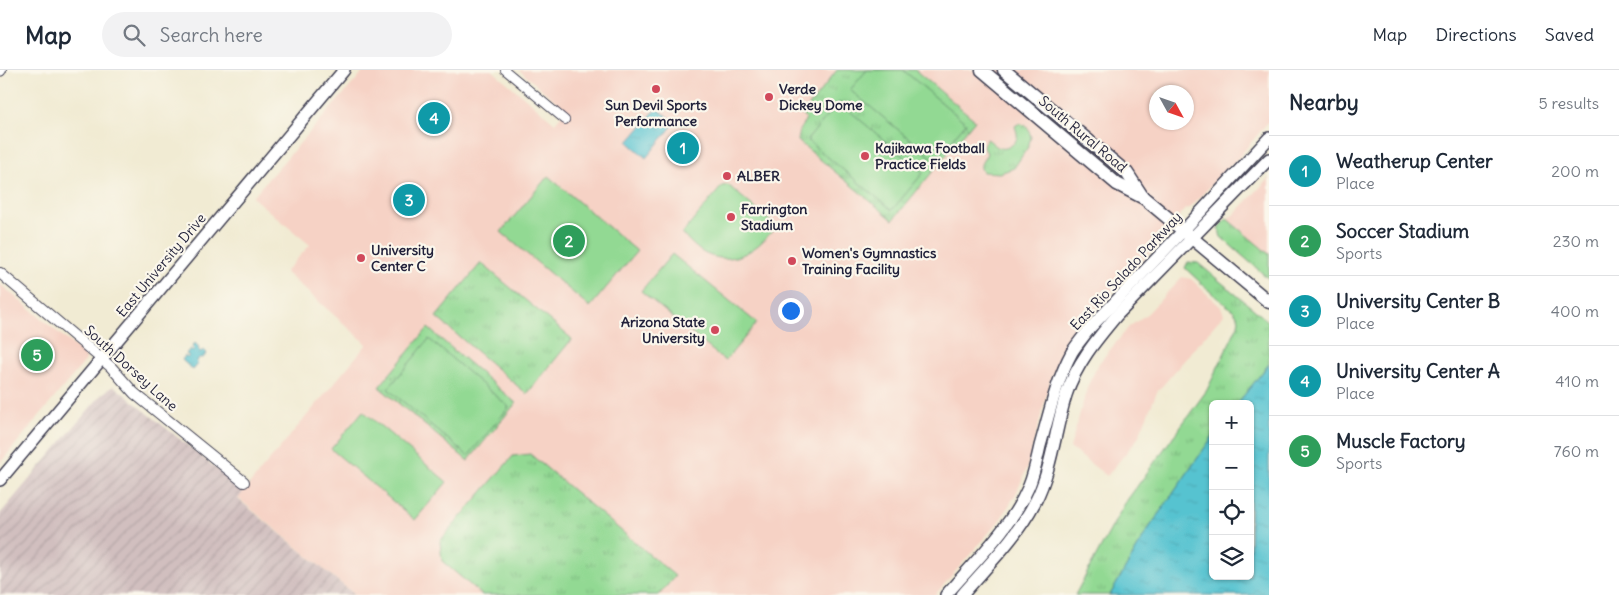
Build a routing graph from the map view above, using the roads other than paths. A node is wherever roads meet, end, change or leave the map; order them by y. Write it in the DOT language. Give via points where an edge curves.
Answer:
graph roads {
  1 [pos="344,70"];
  2 [pos="505,70"];
  3 [pos="982,70"];
  4 [pos="1004,70"];
  5 [pos="565,120"];
  6 [pos="1269,138"];
  7 [pos="1269,159"];
  8 [pos="1144,198"];
  9 [pos="1188,235"];
  10 [pos="0,273"];
  11 [pos="1269,302"];
  12 [pos="102,359"];
  13 [pos="0,480"];
  14 [pos="244,482"];
  15 [pos="946,595"];
  16 [pos="962,595"];
  1 -- 12 [label="main road, East University Drive"];
  2 -- 5 [label="street"];
  3 -- 8 [label="main road, South Rural Road" via="1117,184"];
  4 -- 8 [label="main road, South Rural Road" via="1127,173"];
  6 -- 9 [label="main road, East Rio Salado Parkway"];
  7 -- 9 [label="main road, East Rio Salado Parkway"];
  8 -- 9 [label="main road, South Rural Road"];
  9 -- 11 [label="main road, South Rural Road"];
  9 -- 15 [label="main road, East Rio Salado Parkway" via="1090,328 1075,348 1052,402 1024,496 1002,530"];
  9 -- 16 [label="main road, East Rio Salado Parkway" via="1094,341 1078,365 1066,395 1036,501"];
  10 -- 12 [label="street, South Dorsey Lane"];
  12 -- 13 [label="main road, East University Drive"];
  12 -- 14 [label="street, South Dorsey Lane" via="134,393"];
}
